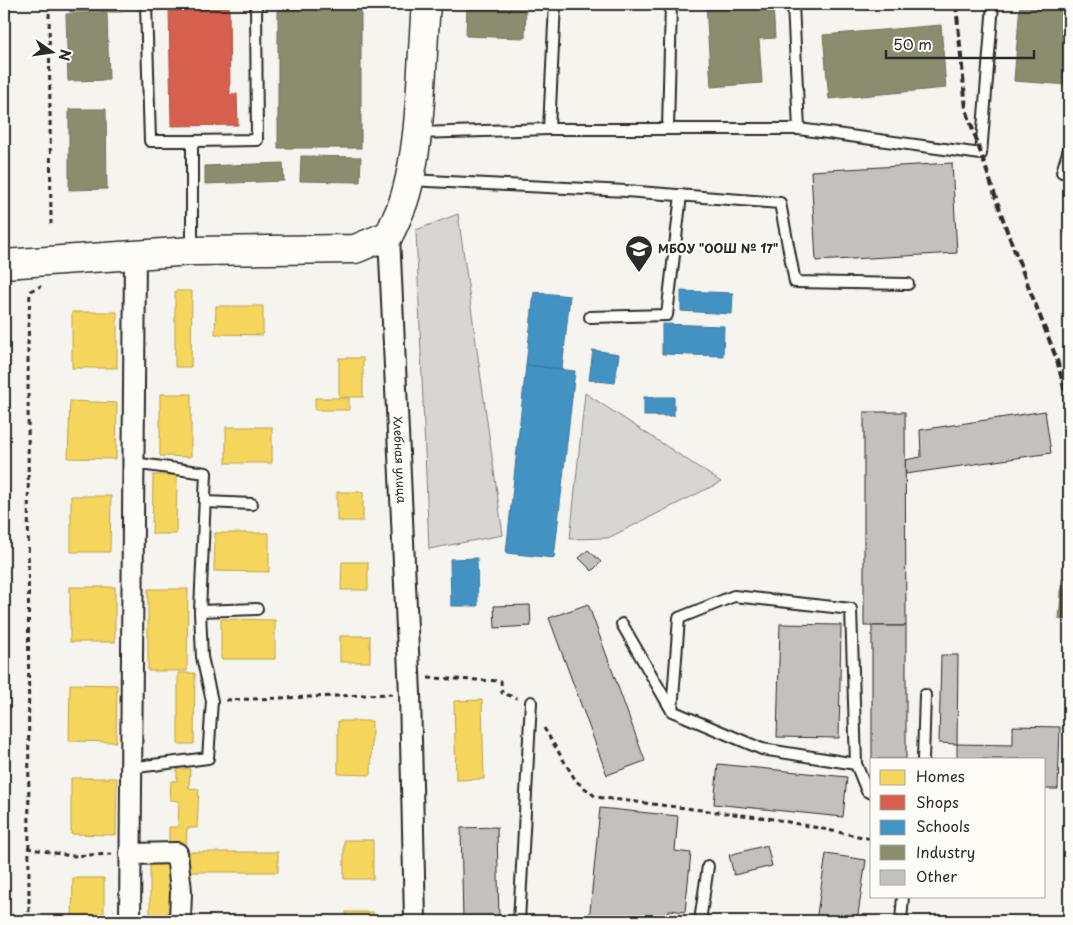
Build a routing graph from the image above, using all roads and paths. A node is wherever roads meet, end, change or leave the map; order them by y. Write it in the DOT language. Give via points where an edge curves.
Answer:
graph roads {
  1 [pos="49,4"];
  2 [pos="146,4"];
  3 [pos="256,4"];
  4 [pos="426,4"];
  5 [pos="555,4"];
  6 [pos="671,4"];
  7 [pos="793,4"];
  8 [pos="993,4"];
  9 [pos="549,129"];
  10 [pos="668,129"];
  11 [pos="799,129"];
  12 [pos="416,133"];
  13 [pos="192,141"];
  14 [pos="1069,149"];
  15 [pos="1062,172"];
  16 [pos="409,180"];
  17 [pos="681,195"];
  18 [pos="51,224"];
  19 [pos="389,235"];
  20 [pos="192,251"];
  21 [pos="134,255"];
  22 [pos="4,264"];
  23 [pos="45,284"];
  24 [pos="908,284"];
  25 [pos="590,316"];
  26 [pos="133,463"];
  27 [pos="206,502"];
  28 [pos="252,504"];
  29 [pos="257,609"];
  30 [pos="200,611"];
  31 [pos="622,624"];
  32 [pos="410,685"];
  33 [pos="925,695"];
  34 [pos="212,701"];
  35 [pos="531,702"];
  36 [pos="672,711"];
  37 [pos="923,758"];
  38 [pos="856,764"];
  39 [pos="129,768"];
  40 [pos="870,792"];
  41 [pos="870,839"];
  42 [pos="28,848"];
  43 [pos="130,854"];
  44 [pos="708,866"];
  45 [pos="903,898"];
  46 [pos="29,921"];
  47 [pos="130,921"];
  48 [pos="180,921"];
  49 [pos="415,921"];
  50 [pos="519,921"];
  51 [pos="700,921"];
  52 [pos="902,921"];
  1 -- 18 [label="path"];
  2 -- 13 [label="lane" via="150,141"];
  3 -- 13 [label="lane" via="257,140"];
  4 -- 12 [label="street, Хлебная улица"];
  5 -- 9 [label="lane"];
  6 -- 10 [label="lane"];
  7 -- 11 [label="lane"];
  8 -- 11 [label="lane" via="981,154"];
  9 -- 10 [label="lane"];
  9 -- 12 [label="lane"];
  10 -- 11 [label="lane"];
  12 -- 16 [label="street, Хлебная улица"];
  13 -- 20 [label="lane"];
  14 -- 15 [label="lane"];
  16 -- 17 [label="lane"];
  16 -- 19 [label="street, Хлебная улица"];
  17 -- 24 [label="lane" via="780,202 795,282"];
  17 -- 25 [label="lane" via="666,315"];
  19 -- 20 [label="street" via="355,249"];
  19 -- 32 [label="street, Хлебная улица"];
  20 -- 21 [label="street"];
  21 -- 22 [label="street"];
  21 -- 26 [label="street"];
  23 -- 42 [label="path" via="30,292 28,345"];
  26 -- 27 [label="lane" via="206,473"];
  26 -- 39 [label="street"];
  27 -- 28 [label="lane"];
  27 -- 30 [label="lane"];
  29 -- 30 [label="lane"];
  30 -- 34 [label="lane" via="202,657"];
  31 -- 36 [label="lane"];
  32 -- 34 [label="path"];
  32 -- 35 [label="path" via="501,681 502,693"];
  32 -- 49 [label="street, Хлебная улица"];
  33 -- 37 [label="lane"];
  34 -- 39 [label="lane" via="208,758"];
  35 -- 41 [label="path" via="576,780 596,797 774,819"];
  35 -- 50 [label="lane"];
  36 -- 38 [label="lane" via="762,749"];
  36 -- 38 [label="lane" via="680,618 734,596 851,609"];
  38 -- 40 [label="lane"];
  39 -- 43 [label="street"];
  42 -- 43 [label="path" via="71,856"];
  42 -- 46 [label="path"];
  43 -- 47 [label="street"];
  43 -- 48 [label="street" via="177,853"];
  44 -- 51 [label="lane"];
  45 -- 52 [label="lane"];
}
